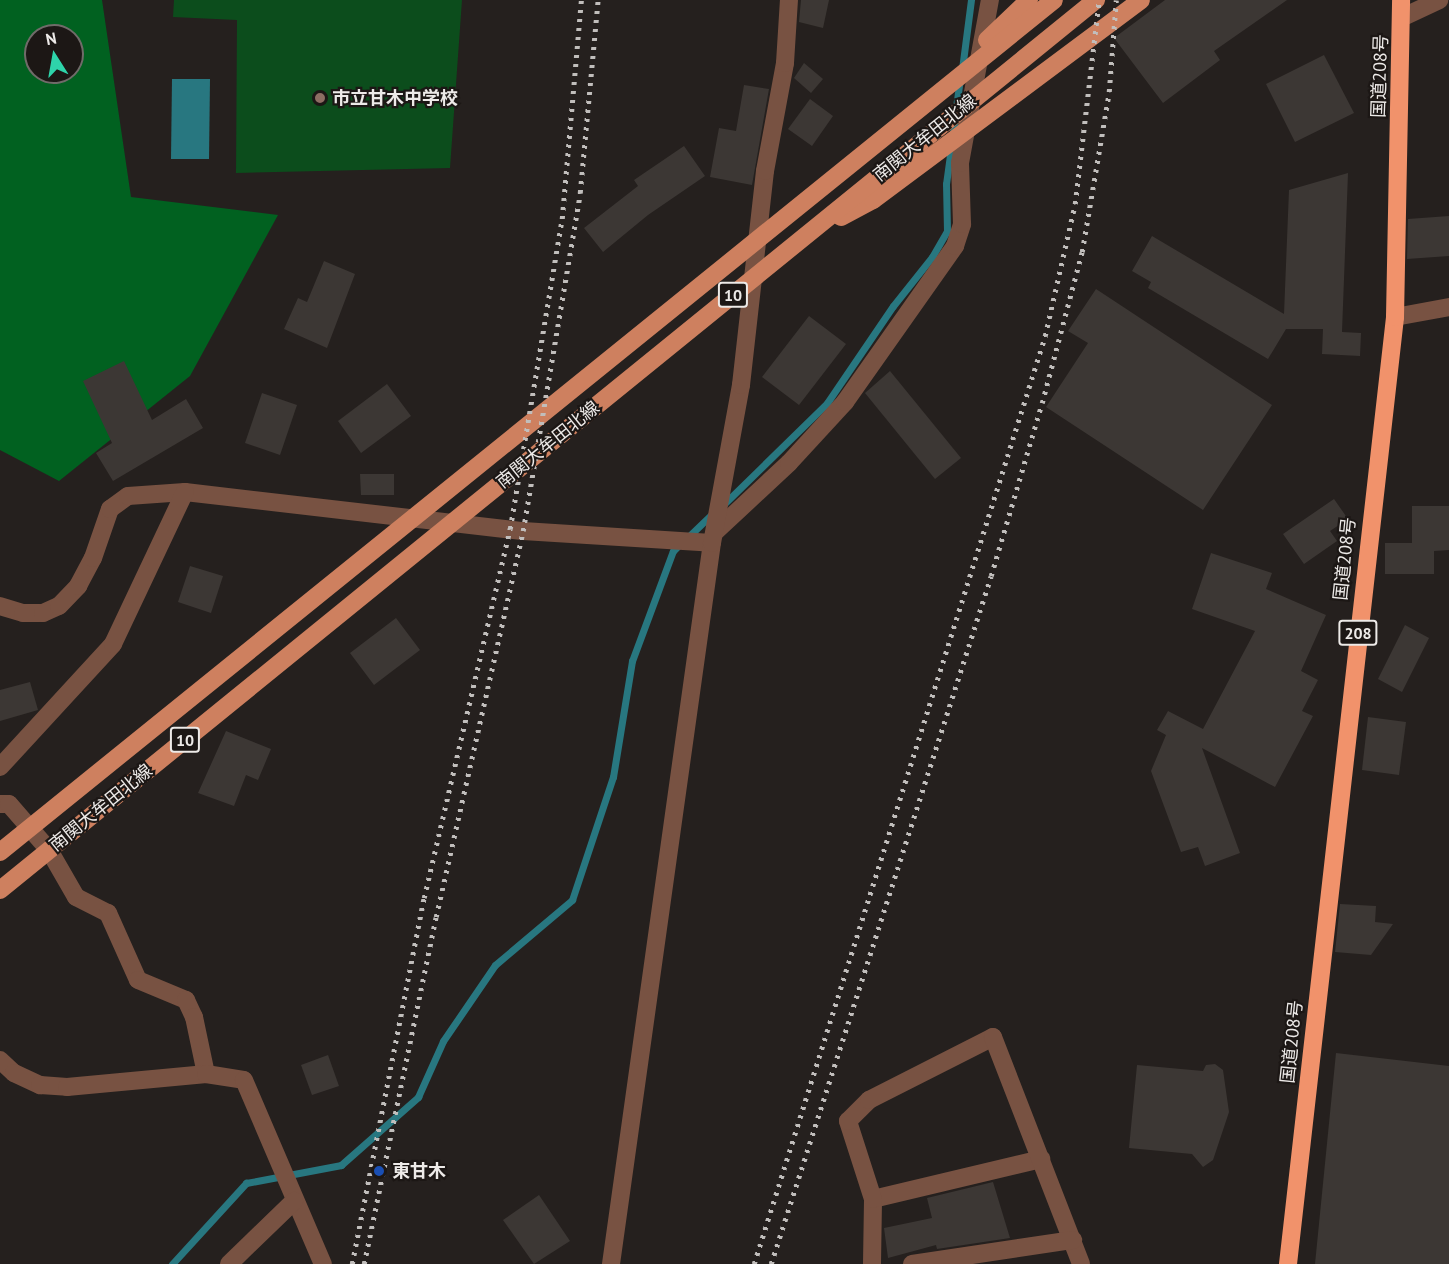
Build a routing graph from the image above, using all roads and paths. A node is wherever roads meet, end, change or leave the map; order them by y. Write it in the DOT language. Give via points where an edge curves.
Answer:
graph roads {
  1 [pos="789,0"];
  2 [pos="990,0"];
  3 [pos="1029,0"];
  4 [pos="1054,0"];
  5 [pos="1096,0"];
  6 [pos="1141,0"];
  7 [pos="1439,0"];
  8 [pos="1402,8"];
  9 [pos="883,138"];
  10 [pos="808,233"];
  11 [pos="1449,307"];
  12 [pos="1395,317"];
  13 [pos="185,492"];
  14 [pos="714,538"];
  15 [pos="0,606"];
  16 [pos="0,767"];
  17 [pos="0,804"];
  18 [pos="30,828"];
  19 [pos="49,850"];
  20 [pos="0,852"];
  21 [pos="0,890"];
  22 [pos="0,1060"];
  23 [pos="206,1074"];
  24 [pos="1041,1159"];
  25 [pos="873,1199"];
  26 [pos="294,1201"];
  27 [pos="1073,1240"];
  28 [pos="229,1264"];
  29 [pos="323,1264"];
  30 [pos="611,1264"];
  31 [pos="872,1264"];
  32 [pos="912,1264"];
  33 [pos="1081,1264"];
  34 [pos="1288,1264"];
  1 -- 14 [label="street" via="785,63 765,171 741,385"];
  2 -- 14 [label="street" via="960,163 962,224 956,246 845,402"];
  3 -- 9 [label="main road"];
  4 -- 9 [label="main road, 南関大牟田北線 / 10"];
  5 -- 10 [label="main road, 南関大牟田北線 / 10"];
  6 -- 10 [label="main road" via="873,200"];
  7 -- 8 [label="street"];
  8 -- 12 [label="highway, 国道208号 / 208"];
  9 -- 18 [label="main road, 南関大牟田北線 / 10"];
  10 -- 19 [label="main road, 南関大牟田北線 / 10"];
  11 -- 12 [label="street"];
  12 -- 34 [label="highway, 国道208号 / 208"];
  13 -- 14 [label="street" via="523,531"];
  13 -- 15 [label="street" via="128,496 110,509 93,558 78,586 59,606 33,613"];
  13 -- 16 [label="street" via="113,644"];
  14 -- 30 [label="street"];
  17 -- 18 [label="street" via="9,804"];
  18 -- 19 [label="street"];
  18 -- 20 [label="main road, 南関大牟田北線 / 10"];
  19 -- 21 [label="main road, 南関大牟田北線 / 10"];
  19 -- 23 [label="street" via="76,897 108,913 138,980 186,1000 195,1017"];
  22 -- 23 [label="street" via="14,1073 40,1085 68,1087"];
  23 -- 26 [label="street" via="244,1080"];
  24 -- 25 [label="street"];
  24 -- 25 [label="street" via="993,1037 869,1100 848,1121"];
  24 -- 27 [label="street"];
  25 -- 31 [label="street"];
  26 -- 28 [label="street"];
  26 -- 29 [label="street"];
  27 -- 32 [label="street"];
  27 -- 33 [label="street"];
}
